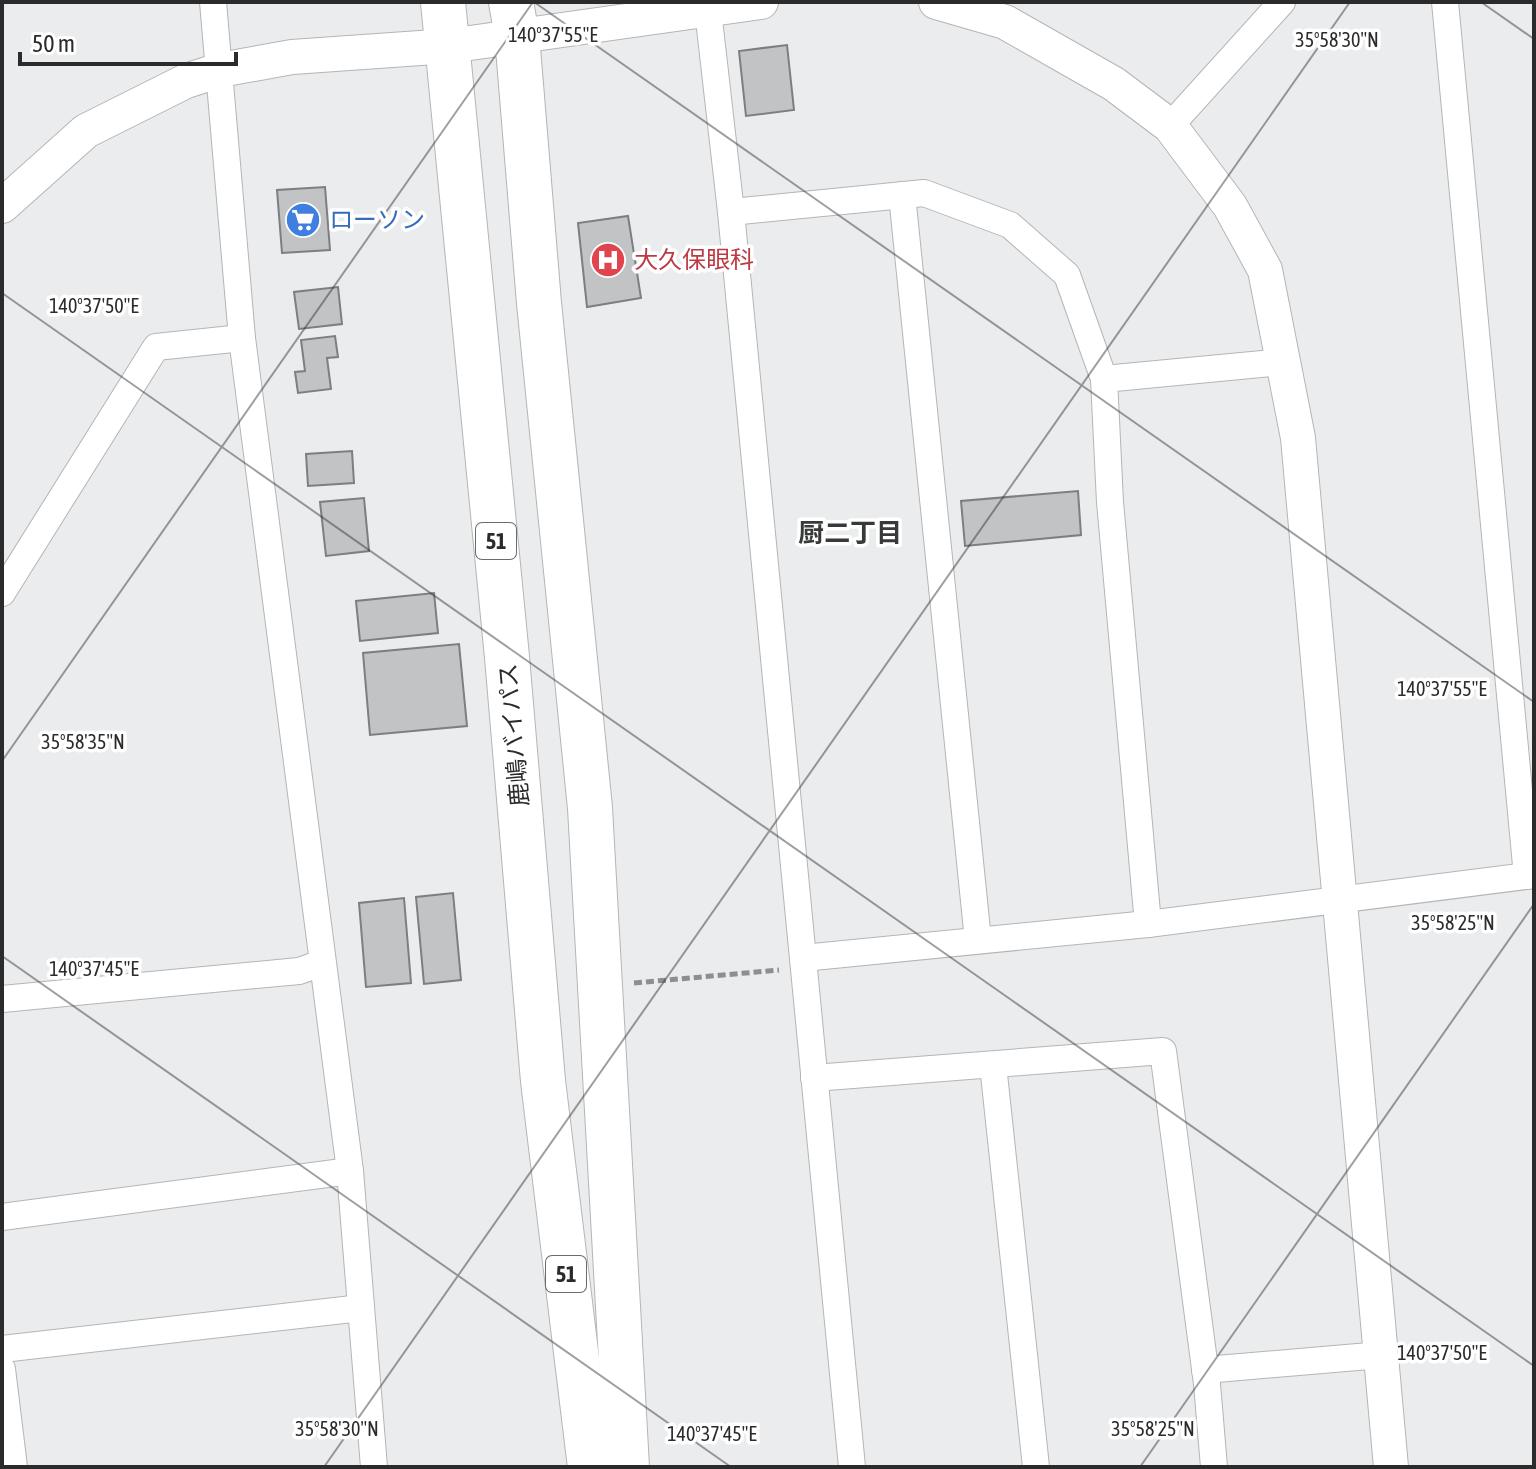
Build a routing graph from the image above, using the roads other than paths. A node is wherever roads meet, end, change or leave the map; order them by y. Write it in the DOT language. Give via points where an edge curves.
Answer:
graph roads {
  1 [pos="213,2"];
  2 [pos="443,2"];
  3 [pos="761,2"];
  4 [pos="936,2"];
  5 [pos="1282,2"];
  6 [pos="1445,2"];
  7 [pos="708,7"];
  8 [pos="514,19"];
  9 [pos="449,46"];
  10 [pos="220,70"];
  11 [pos="1170,126"];
  12 [pos="902,195"];
  13 [pos="2,206"];
  14 [pos="731,212"];
  15 [pos="242,338"];
  16 [pos="1283,362"];
  17 [pos="1104,379"];
  18 [pos="2,593"];
  19 [pos="590,808"];
  20 [pos="1530,876"];
  21 [pos="1339,900"];
  22 [pos="1148,924"];
  23 [pos="978,940"];
  24 [pos="322,963"];
  25 [pos="804,963"];
  26 [pos="2,999"];
  27 [pos="993,1065"];
  28 [pos="814,1078"];
  29 [pos="543,1081"];
  30 [pos="350,1171"];
  31 [pos="2,1217"];
  32 [pos="361,1308"];
  33 [pos="2,1349"];
  34 [pos="1381,1355"];
  35 [pos="2,1369"];
  36 [pos="1205,1370"];
  37 [pos="14,1467"];
  38 [pos="374,1467"];
  39 [pos="559,1467"];
  40 [pos="590,1467"];
  41 [pos="627,1467"];
  42 [pos="656,1467"];
  43 [pos="852,1467"];
  44 [pos="1036,1467"];
  45 [pos="1214,1467"];
  46 [pos="1391,1467"];
  1 -- 10 [label="street"];
  2 -- 9 [label="highway, 鹿嶋バイパス / 51"];
  3 -- 7 [label="street"];
  4 -- 11 [label="street" via="1005,22 1114,84"];
  5 -- 11 [label="street"];
  6 -- 20 [label="street"];
  7 -- 8 [label="street"];
  7 -- 14 [label="street"];
  8 -- 9 [label="street"];
  8 -- 19 [label="highway, 51"];
  9 -- 10 [label="street" via="292,57"];
  9 -- 29 [label="highway, 鹿嶋バイパス / 51"];
  10 -- 13 [label="street" via="186,81 86,131"];
  10 -- 15 [label="street"];
  11 -- 16 [label="street" via="1230,206 1265,270"];
  12 -- 14 [label="street"];
  12 -- 17 [label="street" via="924,193 1010,225 1067,275"];
  12 -- 23 [label="street"];
  14 -- 25 [label="street"];
  15 -- 18 [label="street" via="156,347"];
  15 -- 24 [label="street"];
  16 -- 17 [label="street"];
  16 -- 21 [label="street" via="1298,438"];
  17 -- 22 [label="street"];
  19 -- 41 [label="highway, 51"];
  19 -- 42 [label="highway, 51" via="642,1230"];
  20 -- 21 [label="street"];
  21 -- 22 [label="street"];
  21 -- 34 [label="street"];
  22 -- 23 [label="street"];
  23 -- 25 [label="street"];
  24 -- 26 [label="street" via="299,971"];
  24 -- 30 [label="street"];
  25 -- 28 [label="street"];
  27 -- 28 [label="street"];
  27 -- 36 [label="street" via="1163,1051"];
  27 -- 44 [label="street"];
  28 -- 43 [label="street"];
  29 -- 39 [label="highway, 51"];
  29 -- 40 [label="highway, 鹿嶋バイパス / 51"];
  30 -- 31 [label="street"];
  30 -- 32 [label="street"];
  32 -- 33 [label="street"];
  32 -- 38 [label="street"];
  34 -- 36 [label="street"];
  34 -- 46 [label="street"];
  35 -- 37 [label="street"];
  36 -- 45 [label="street"];
}
